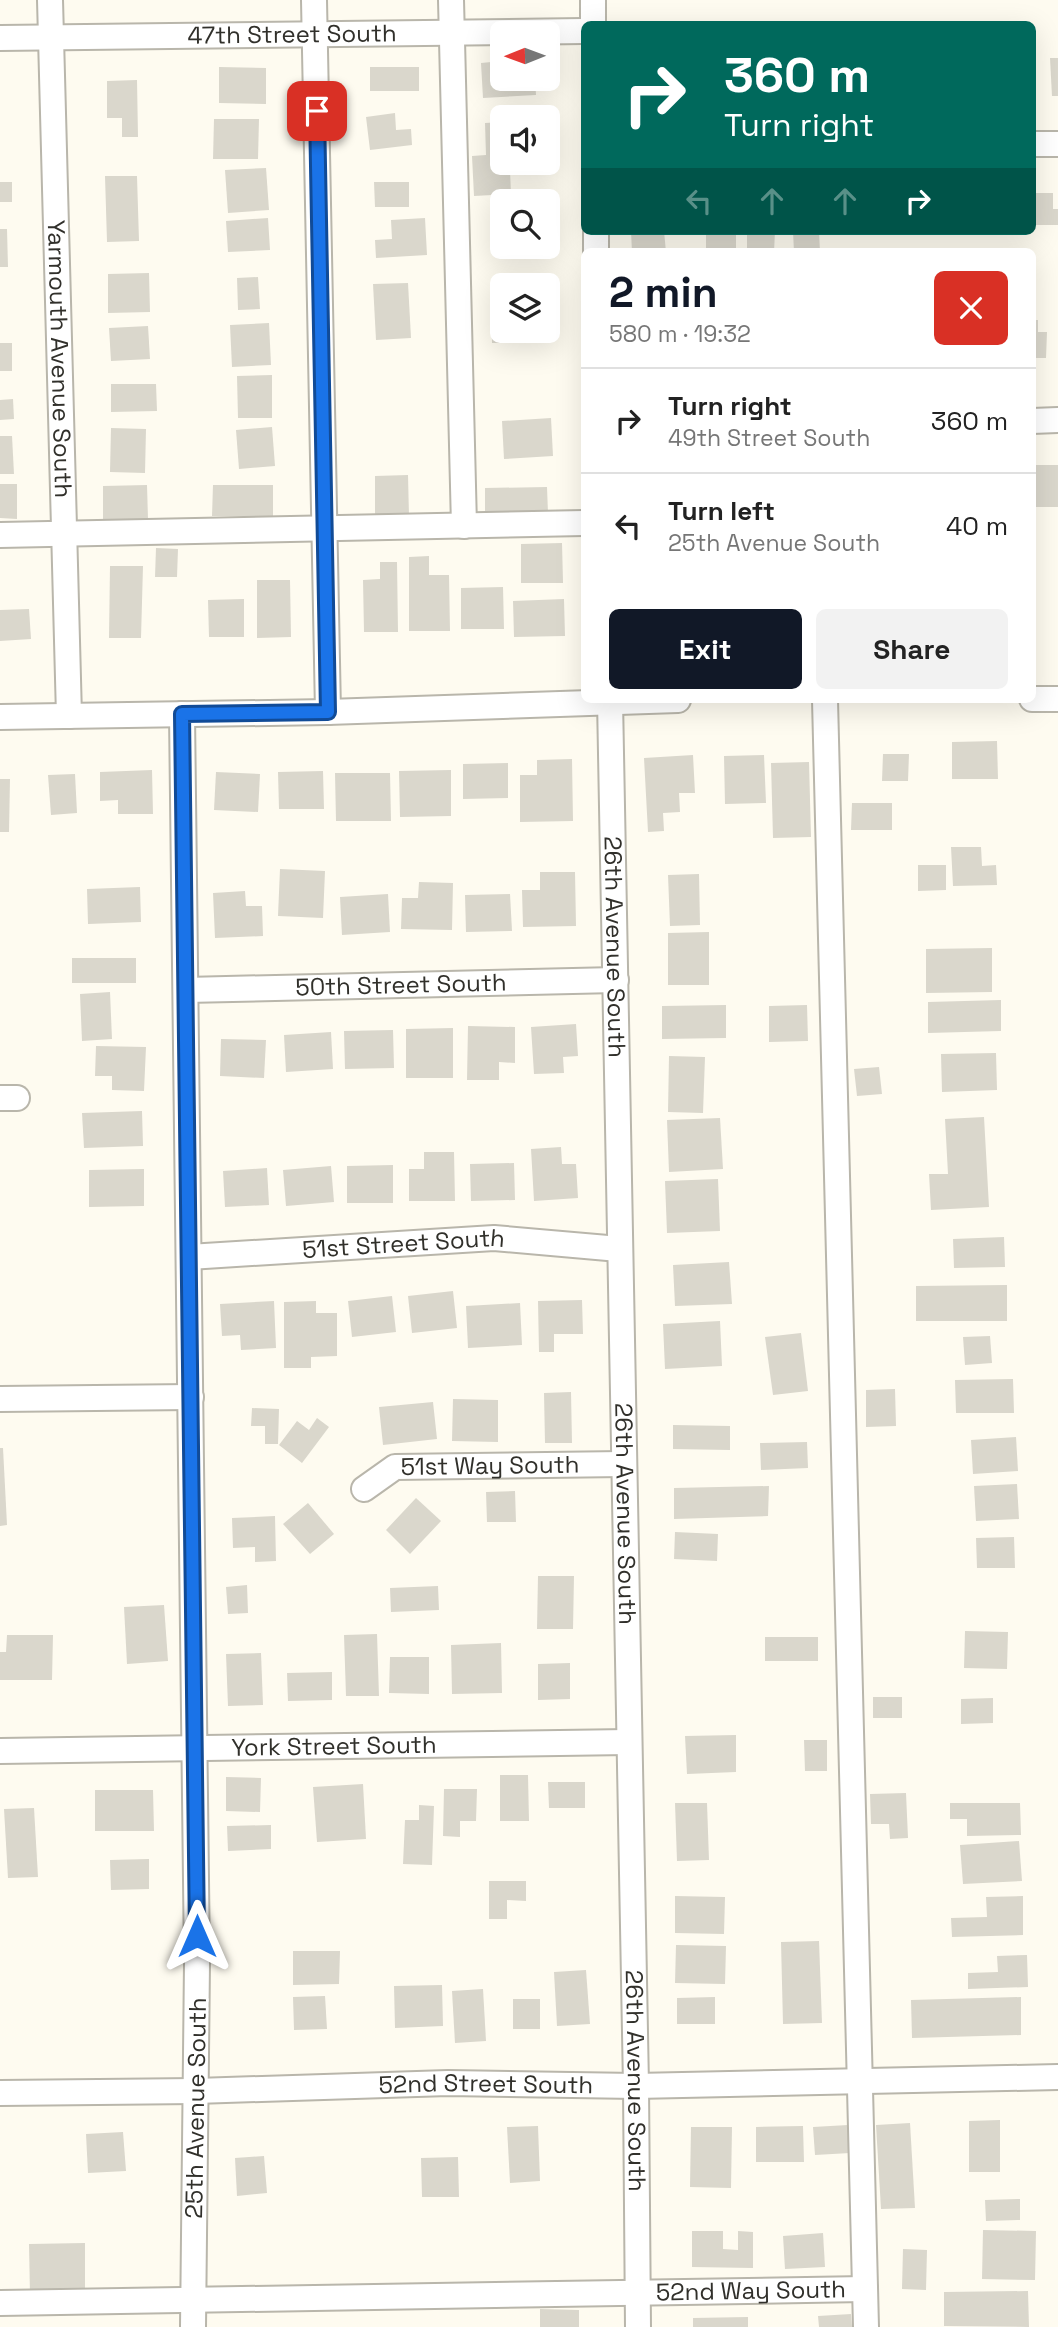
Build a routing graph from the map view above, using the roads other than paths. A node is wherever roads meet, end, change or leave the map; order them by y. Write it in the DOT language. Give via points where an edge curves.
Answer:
graph roads {
  1 [pos="50,0"];
  2 [pos="314,0"];
  3 [pos="450,0"];
  4 [pos="593,0"];
  5 [pos="593,21"];
  6 [pos="581,31"];
  7 [pos="315,32"];
  8 [pos="451,32"];
  9 [pos="50,36"];
  10 [pos="0,38"];
  11 [pos="1036,144"];
  12 [pos="1058,144"];
  13 [pos="1058,420"];
  14 [pos="1036,421"];
  15 [pos="581,523"];
  16 [pos="464,526"];
  17 [pos="325,530"];
  18 [pos="64,534"];
  19 [pos="0,535"];
  20 [pos="1036,699"];
  21 [pos="1058,699"];
  22 [pos="581,702"];
  23 [pos="610,703"];
  24 [pos="825,703"];
  25 [pos="328,712"];
  26 [pos="182,714"];
  27 [pos="69,716"];
  28 [pos="1058,716"];
  29 [pos="0,717"];
  30 [pos="616,980"];
  31 [pos="186,990"];
  32 [pos="619,1249"];
  33 [pos="189,1257"];
  34 [pos="191,1397"];
  35 [pos="0,1399"];
  36 [pos="623,1464"];
  37 [pos="364,1489"];
  38 [pos="628,1742"];
  39 [pos="196,1750"];
  40 [pos="0,1751"];
  41 [pos="1058,2077"];
  42 [pos="860,2081"];
  43 [pos="636,2085"];
  44 [pos="196,2091"];
  45 [pos="0,2093"];
  46 [pos="864,2289"];
  47 [pos="637,2295"];
  48 [pos="193,2299"];
  49 [pos="0,2303"];
  50 [pos="193,2327"];
  51 [pos="638,2327"];
  52 [pos="866,2327"];
  1 -- 9 [label="street, Yarmouth Avenue South"];
  2 -- 7 [label="street"];
  3 -- 8 [label="street"];
  4 -- 5 [label="street"];
  6 -- 8 [label="street, 47th Street South"];
  7 -- 8 [label="street, 47th Street South"];
  7 -- 9 [label="street, 47th Street South"];
  7 -- 17 [label="street"];
  8 -- 16 [label="street"];
  9 -- 10 [label="street, 47th Street South"];
  9 -- 18 [label="street, Yarmouth Avenue South"];
  11 -- 12 [label="street"];
  13 -- 14 [label="street"];
  15 -- 16 [label="street"];
  16 -- 17 [label="street"];
  17 -- 18 [label="street"];
  17 -- 25 [label="street"];
  18 -- 19 [label="street"];
  18 -- 27 [label="street, Yarmouth Avenue South"];
  20 -- 21 [label="street"];
  21 -- 28 [label="street"];
  22 -- 25 [label="street"];
  23 -- 30 [label="street, 26th Avenue South"];
  24 -- 42 [label="street"];
  25 -- 26 [label="street"];
  26 -- 27 [label="street"];
  26 -- 31 [label="street, 25th Avenue South"];
  27 -- 29 [label="street"];
  30 -- 31 [label="street, 50th Street South"];
  30 -- 32 [label="street, 26th Avenue South"];
  31 -- 33 [label="street, 25th Avenue South"];
  32 -- 33 [label="street, 51st Street South" via="494,1238"];
  32 -- 36 [label="street, 26th Avenue South"];
  33 -- 34 [label="street, 25th Avenue South"];
  34 -- 35 [label="street"];
  34 -- 39 [label="street, 25th Avenue South"];
  36 -- 37 [label="street, 51st Way South" via="395,1467"];
  36 -- 38 [label="street, 26th Avenue South"];
  38 -- 39 [label="street, York Street South"];
  38 -- 43 [label="street, 26th Avenue South"];
  39 -- 40 [label="street, York Street South"];
  39 -- 44 [label="street, 25th Avenue South"];
  41 -- 42 [label="street, 52nd Street South"];
  42 -- 43 [label="street, 52nd Street South"];
  42 -- 46 [label="street"];
  43 -- 44 [label="street, 52nd Street South" via="448,2083"];
  43 -- 47 [label="street, 26th Avenue South"];
  44 -- 45 [label="street, 52nd Street South"];
  44 -- 48 [label="street, 25th Avenue South"];
  46 -- 47 [label="street, 52nd Way South"];
  46 -- 52 [label="street"];
  47 -- 48 [label="street, 52nd Way South"];
  47 -- 51 [label="street, 26th Avenue South"];
  48 -- 49 [label="street, 52nd Way South"];
  48 -- 50 [label="street, 25th Avenue South"];
}
